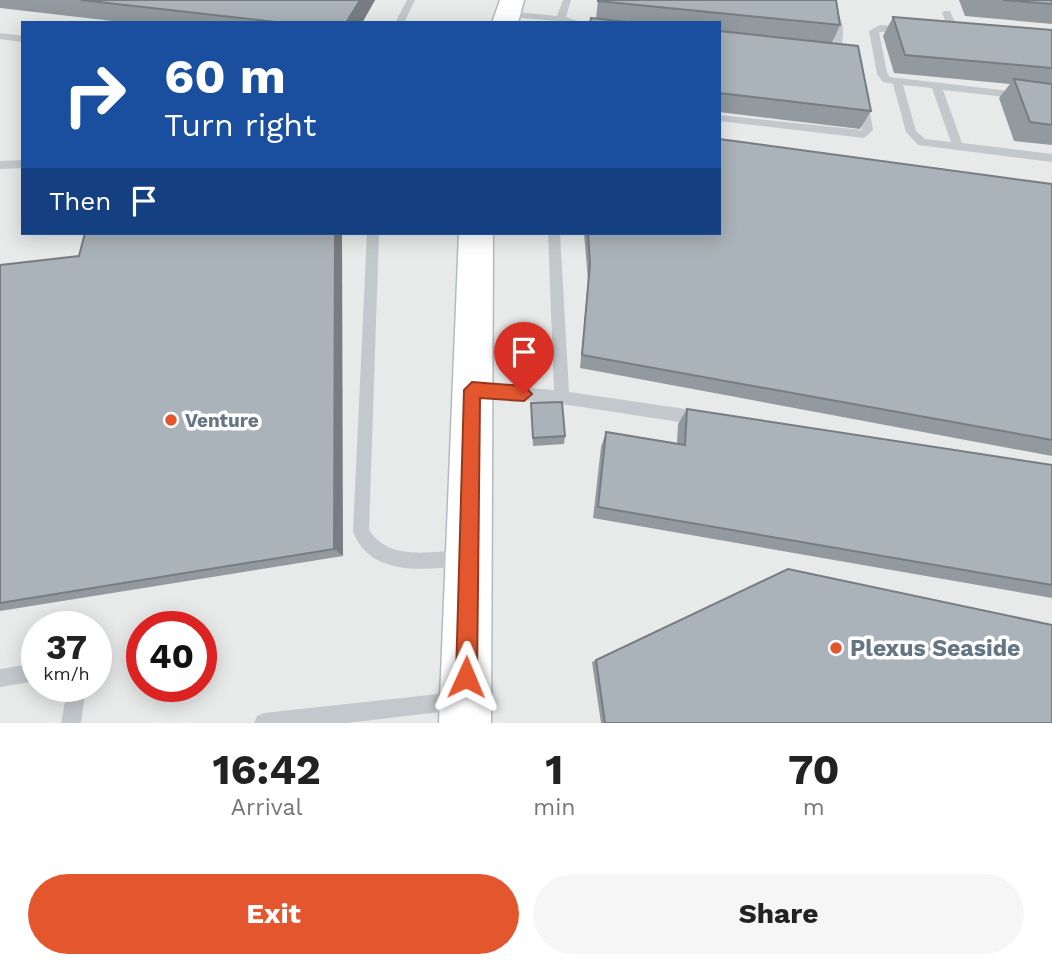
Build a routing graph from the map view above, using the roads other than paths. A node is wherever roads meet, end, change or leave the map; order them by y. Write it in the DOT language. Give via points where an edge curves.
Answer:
graph roads {
  1 [pos="411,0"];
  2 [pos="567,0"];
  3 [pos="804,0"];
  4 [pos="508,12"];
  5 [pos="947,13"];
  6 [pos="561,19"];
  7 [pos="400,21"];
  8 [pos="570,21"];
  9 [pos="913,31"];
  10 [pos="941,33"];
  11 [pos="0,36"];
  12 [pos="21,39"];
  13 [pos="834,57"];
  14 [pos="898,84"];
  15 [pos="937,88"];
  16 [pos="860,90"];
  17 [pos="1052,99"];
  18 [pos="721,118"];
  19 [pos="958,147"];
  20 [pos="1052,158"];
  21 [pos="0,164"];
  22 [pos="21,164"];
  23 [pos="373,235"];
  24 [pos="475,235"];
  25 [pos="554,235"];
  26 [pos="472,390"];
  27 [pos="562,397"];
  28 [pos="712,420"];
  29 [pos="468,558"];
  30 [pos="21,675"];
  31 [pos="0,678"];
  32 [pos="75,702"];
  33 [pos="465,712"];
  34 [pos="327,721"];
  35 [pos="71,723"];
  36 [pos="264,723"];
  1 -- 7 [label="lane"];
  2 -- 6 [label="lane"];
  3 -- 13 [label="lane" via="827,5 835,14 839,43 808,50"];
  4 -- 6 [label="lane"];
  5 -- 10 [label="lane" via="952,27 969,34"];
  6 -- 8 [label="lane"];
  9 -- 14 [label="lane" via="874,31 881,74"];
  11 -- 12 [label="lane"];
  14 -- 15 [label="lane"];
  14 -- 19 [label="lane" via="913,136 929,144"];
  15 -- 17 [label="lane"];
  15 -- 19 [label="lane"];
  16 -- 18 [label="lane" via="868,130 864,134"];
  19 -- 20 [label="lane"];
  21 -- 22 [label="lane"];
  23 -- 29 [label="lane" via="361,532 379,556"];
  24 -- 26 [label="street"];
  25 -- 27 [label="lane"];
  26 -- 27 [label="lane"];
  26 -- 29 [label="street"];
  27 -- 28 [label="lane"];
  29 -- 33 [label="street"];
  30 -- 31 [label="lane"];
  32 -- 35 [label="lane"];
  33 -- 34 [label="lane"];
  34 -- 36 [label="lane"];
}
